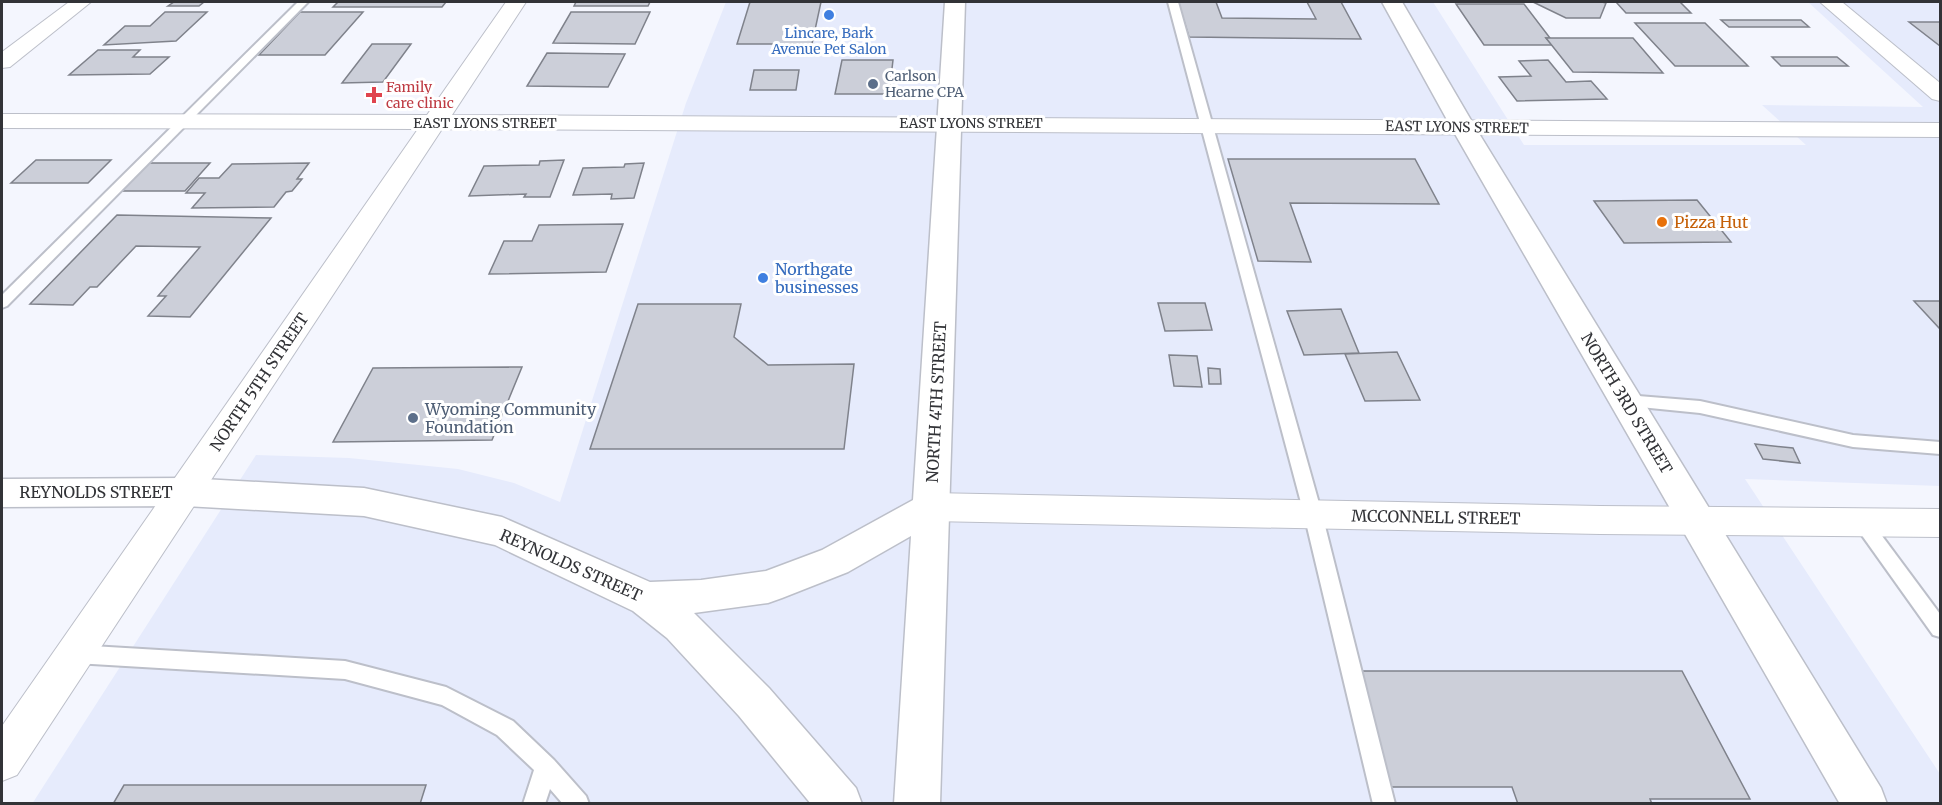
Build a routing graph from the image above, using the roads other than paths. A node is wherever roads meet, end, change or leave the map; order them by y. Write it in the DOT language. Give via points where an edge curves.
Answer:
graph roads {
  1 [pos="81,2"];
  2 [pos="303,2"];
  3 [pos="516,2"];
  4 [pos="955,2"];
  5 [pos="1173,2"];
  6 [pos="1392,2"];
  7 [pos="1830,2"];
  8 [pos="2,62"];
  9 [pos="1941,94"];
  10 [pos="2,121"];
  11 [pos="181,122"];
  12 [pos="433,123"];
  13 [pos="950,123"];
  14 [pos="1206,124"];
  15 [pos="1463,127"];
  16 [pos="1941,130"];
  17 [pos="2,303"];
  18 [pos="1626,401"];
  19 [pos="1941,448"];
  20 [pos="185,492"];
  21 [pos="2,493"];
  22 [pos="931,507"];
  23 [pos="1313,514"];
  24 [pos="1698,521"];
  25 [pos="1862,522"];
  26 [pos="1941,523"];
  27 [pos="647,599"];
  28 [pos="1941,628"];
  29 [pos="75,654"];
  30 [pos="2,761"];
  31 [pos="546,767"];
  32 [pos="534,804"];
  33 [pos="578,804"];
  34 [pos="840,804"];
  35 [pos="917,804"];
  36 [pos="1384,804"];
  37 [pos="1865,804"];
  1 -- 8 [label="street"];
  2 -- 11 [label="lane"];
  3 -- 12 [label="street, NORTH 5TH STREET"];
  4 -- 13 [label="main road, NORTH 4TH STREET"];
  5 -- 14 [label="lane"];
  6 -- 15 [label="main road, NORTH 3RD STREET"];
  7 -- 9 [label="street"];
  10 -- 11 [label="street, EAST LYONS STREET"];
  11 -- 12 [label="street, EAST LYONS STREET"];
  11 -- 17 [label="lane"];
  12 -- 13 [label="street, EAST LYONS STREET"];
  12 -- 20 [label="street, NORTH 5TH STREET"];
  13 -- 14 [label="street, EAST LYONS STREET"];
  13 -- 22 [label="main road, NORTH 4TH STREET"];
  14 -- 15 [label="street, EAST LYONS STREET"];
  14 -- 23 [label="lane"];
  15 -- 16 [label="street, EAST LYONS STREET"];
  15 -- 18 [label="main road, NORTH 3RD STREET"];
  18 -- 19 [label="lane" via="1700,407 1853,441"];
  18 -- 24 [label="main road, NORTH 3RD STREET"];
  20 -- 21 [label="main road, REYNOLDS STREET"];
  20 -- 27 [label="main road, REYNOLDS STREET" via="364,502 502,532"];
  20 -- 29 [label="street, NORTH 5TH STREET"];
  22 -- 23 [label="street, MCCONNELL STREET"];
  22 -- 27 [label="main road" via="835,561 768,587"];
  22 -- 35 [label="main road, NORTH 4TH STREET"];
  23 -- 24 [label="street, MCCONNELL STREET"];
  23 -- 36 [label="lane"];
  24 -- 25 [label="street, MCCONNELL STREET"];
  24 -- 37 [label="main road, NORTH 3RD STREET"];
  25 -- 26 [label="street, MCCONNELL STREET"];
  25 -- 28 [label="lane"];
  27 -- 34 [label="main road, REYNOLDS STREET" via="681,626 754,702"];
  29 -- 30 [label="street, NORTH 5TH STREET"];
  29 -- 31 [label="lane" via="345,670 446,697 505,728"];
  31 -- 32 [label="lane"];
  31 -- 33 [label="lane"];
}
